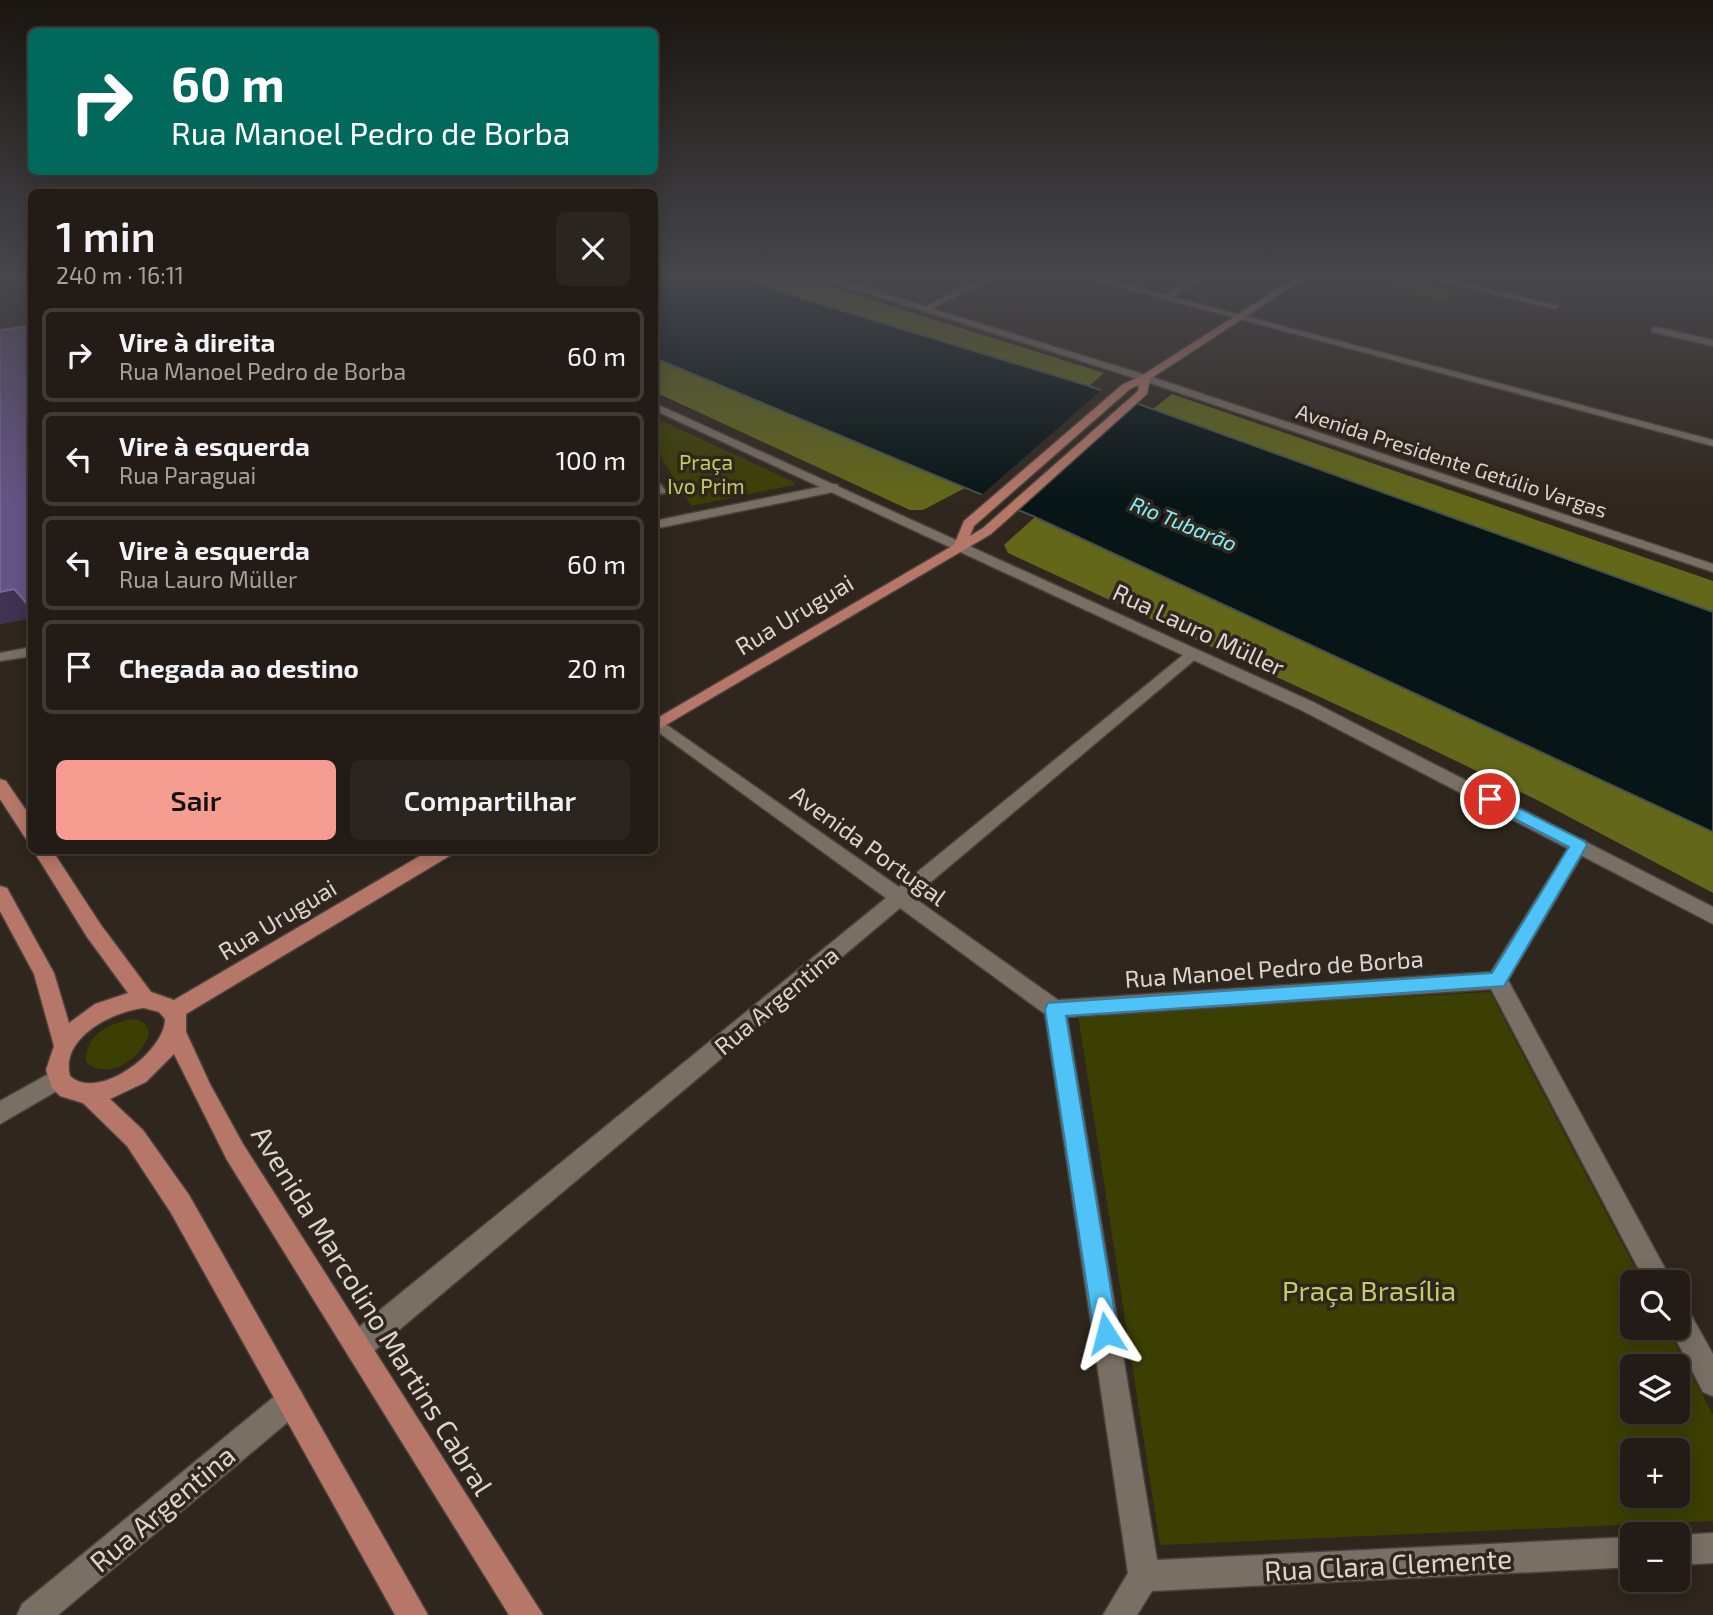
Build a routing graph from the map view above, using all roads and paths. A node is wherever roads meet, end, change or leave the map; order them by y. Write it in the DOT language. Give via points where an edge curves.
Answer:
graph roads {
  1 [pos="1059,351"];
  2 [pos="1187,351"];
  3 [pos="1366,351"];
  4 [pos="1145,378"];
  5 [pos="658,408"];
  6 [pos="1713,443"];
  7 [pos="834,488"];
  8 [pos="658,524"];
  9 [pos="960,546"];
  10 [pos="1713,568"];
  11 [pos="28,652"];
  12 [pos="1193,654"];
  13 [pos="0,657"];
  14 [pos="658,723"];
  15 [pos="658,725"];
  16 [pos="0,785"];
  17 [pos="28,828"];
  18 [pos="1578,845"];
  19 [pos="45,854"];
  20 [pos="439,854"];
  21 [pos="0,893"];
  22 [pos="900,897"];
  23 [pos="1713,916"];
  24 [pos="1497,980"];
  25 [pos="144,999"];
  26 [pos="1055,1009"];
  27 [pos="174,1021"];
  28 [pos="64,1044"];
  29 [pos="58,1079"];
  30 [pos="88,1093"];
  31 [pos="0,1113"];
  32 [pos="1653,1270"];
  33 [pos="1690,1339"];
  34 [pos="358,1346"];
  35 [pos="1713,1382"];
  36 [pos="291,1401"];
  37 [pos="1713,1548"];
  38 [pos="1690,1549"];
  39 [pos="1620,1553"];
  40 [pos="1144,1576"];
  41 [pos="33,1615"];
  42 [pos="412,1615"];
  43 [pos="527,1615"];
  44 [pos="1119,1615"];
  1 -- 4 [label="street, Avenida Presidente Getúlio Vargas"];
  2 -- 4 [label="main road"];
  3 -- 6 [label="street"];
  4 -- 9 [label="main road" via="1126,387 968,524"];
  4 -- 9 [label="main road, Rua Uruguai" via="1143,391 987,531"];
  4 -- 10 [label="street, Avenida Presidente Getúlio Vargas"];
  5 -- 7 [label="street, Rua Lauro Müller"];
  7 -- 8 [label="street"];
  7 -- 9 [label="street, Rua Lauro Müller"];
  9 -- 12 [label="street, Rua Lauro Müller"];
  9 -- 14 [label="main road, Rua Uruguai"];
  11 -- 13 [label="street"];
  12 -- 18 [label="street, Rua Lauro Müller" via="1369,736"];
  12 -- 22 [label="street, Rua Argentina"];
  15 -- 22 [label="street, Avenida Portugal"];
  16 -- 17 [label="main road"];
  18 -- 23 [label="street, Rua Lauro Müller"];
  18 -- 24 [label="street"];
  19 -- 25 [label="main road"];
  20 -- 27 [label="main road, Rua Uruguai"];
  21 -- 28 [label="main road" via="44,973"];
  22 -- 26 [label="street, Avenida Portugal"];
  22 -- 34 [label="street, Rua Argentina"];
  24 -- 26 [label="street, Rua Manoel Pedro de Borba"];
  24 -- 32 [label="street"];
  25 -- 27 [label="main road" via="157,1000"];
  25 -- 28 [label="main road" via="100,1012"];
  26 -- 40 [label="street"];
  27 -- 30 [label="main road" via="159,1060 107,1090"];
  27 -- 34 [label="main road, Avenida Marcolino Martins Cabral" via="202,1091 235,1152"];
  28 -- 29 [label="main road" via="58,1056"];
  29 -- 30 [label="main road" via="75,1091"];
  29 -- 31 [label="street"];
  30 -- 36 [label="main road" via="135,1138 160,1172"];
  33 -- 35 [label="street"];
  34 -- 43 [label="main road, Avenida Marcolino Martins Cabral"];
  36 -- 41 [label="street, Rua Argentina"];
  36 -- 42 [label="main road"];
  37 -- 38 [label="street"];
  39 -- 40 [label="street, Rua Clara Clemente"];
  40 -- 44 [label="street"];
}
